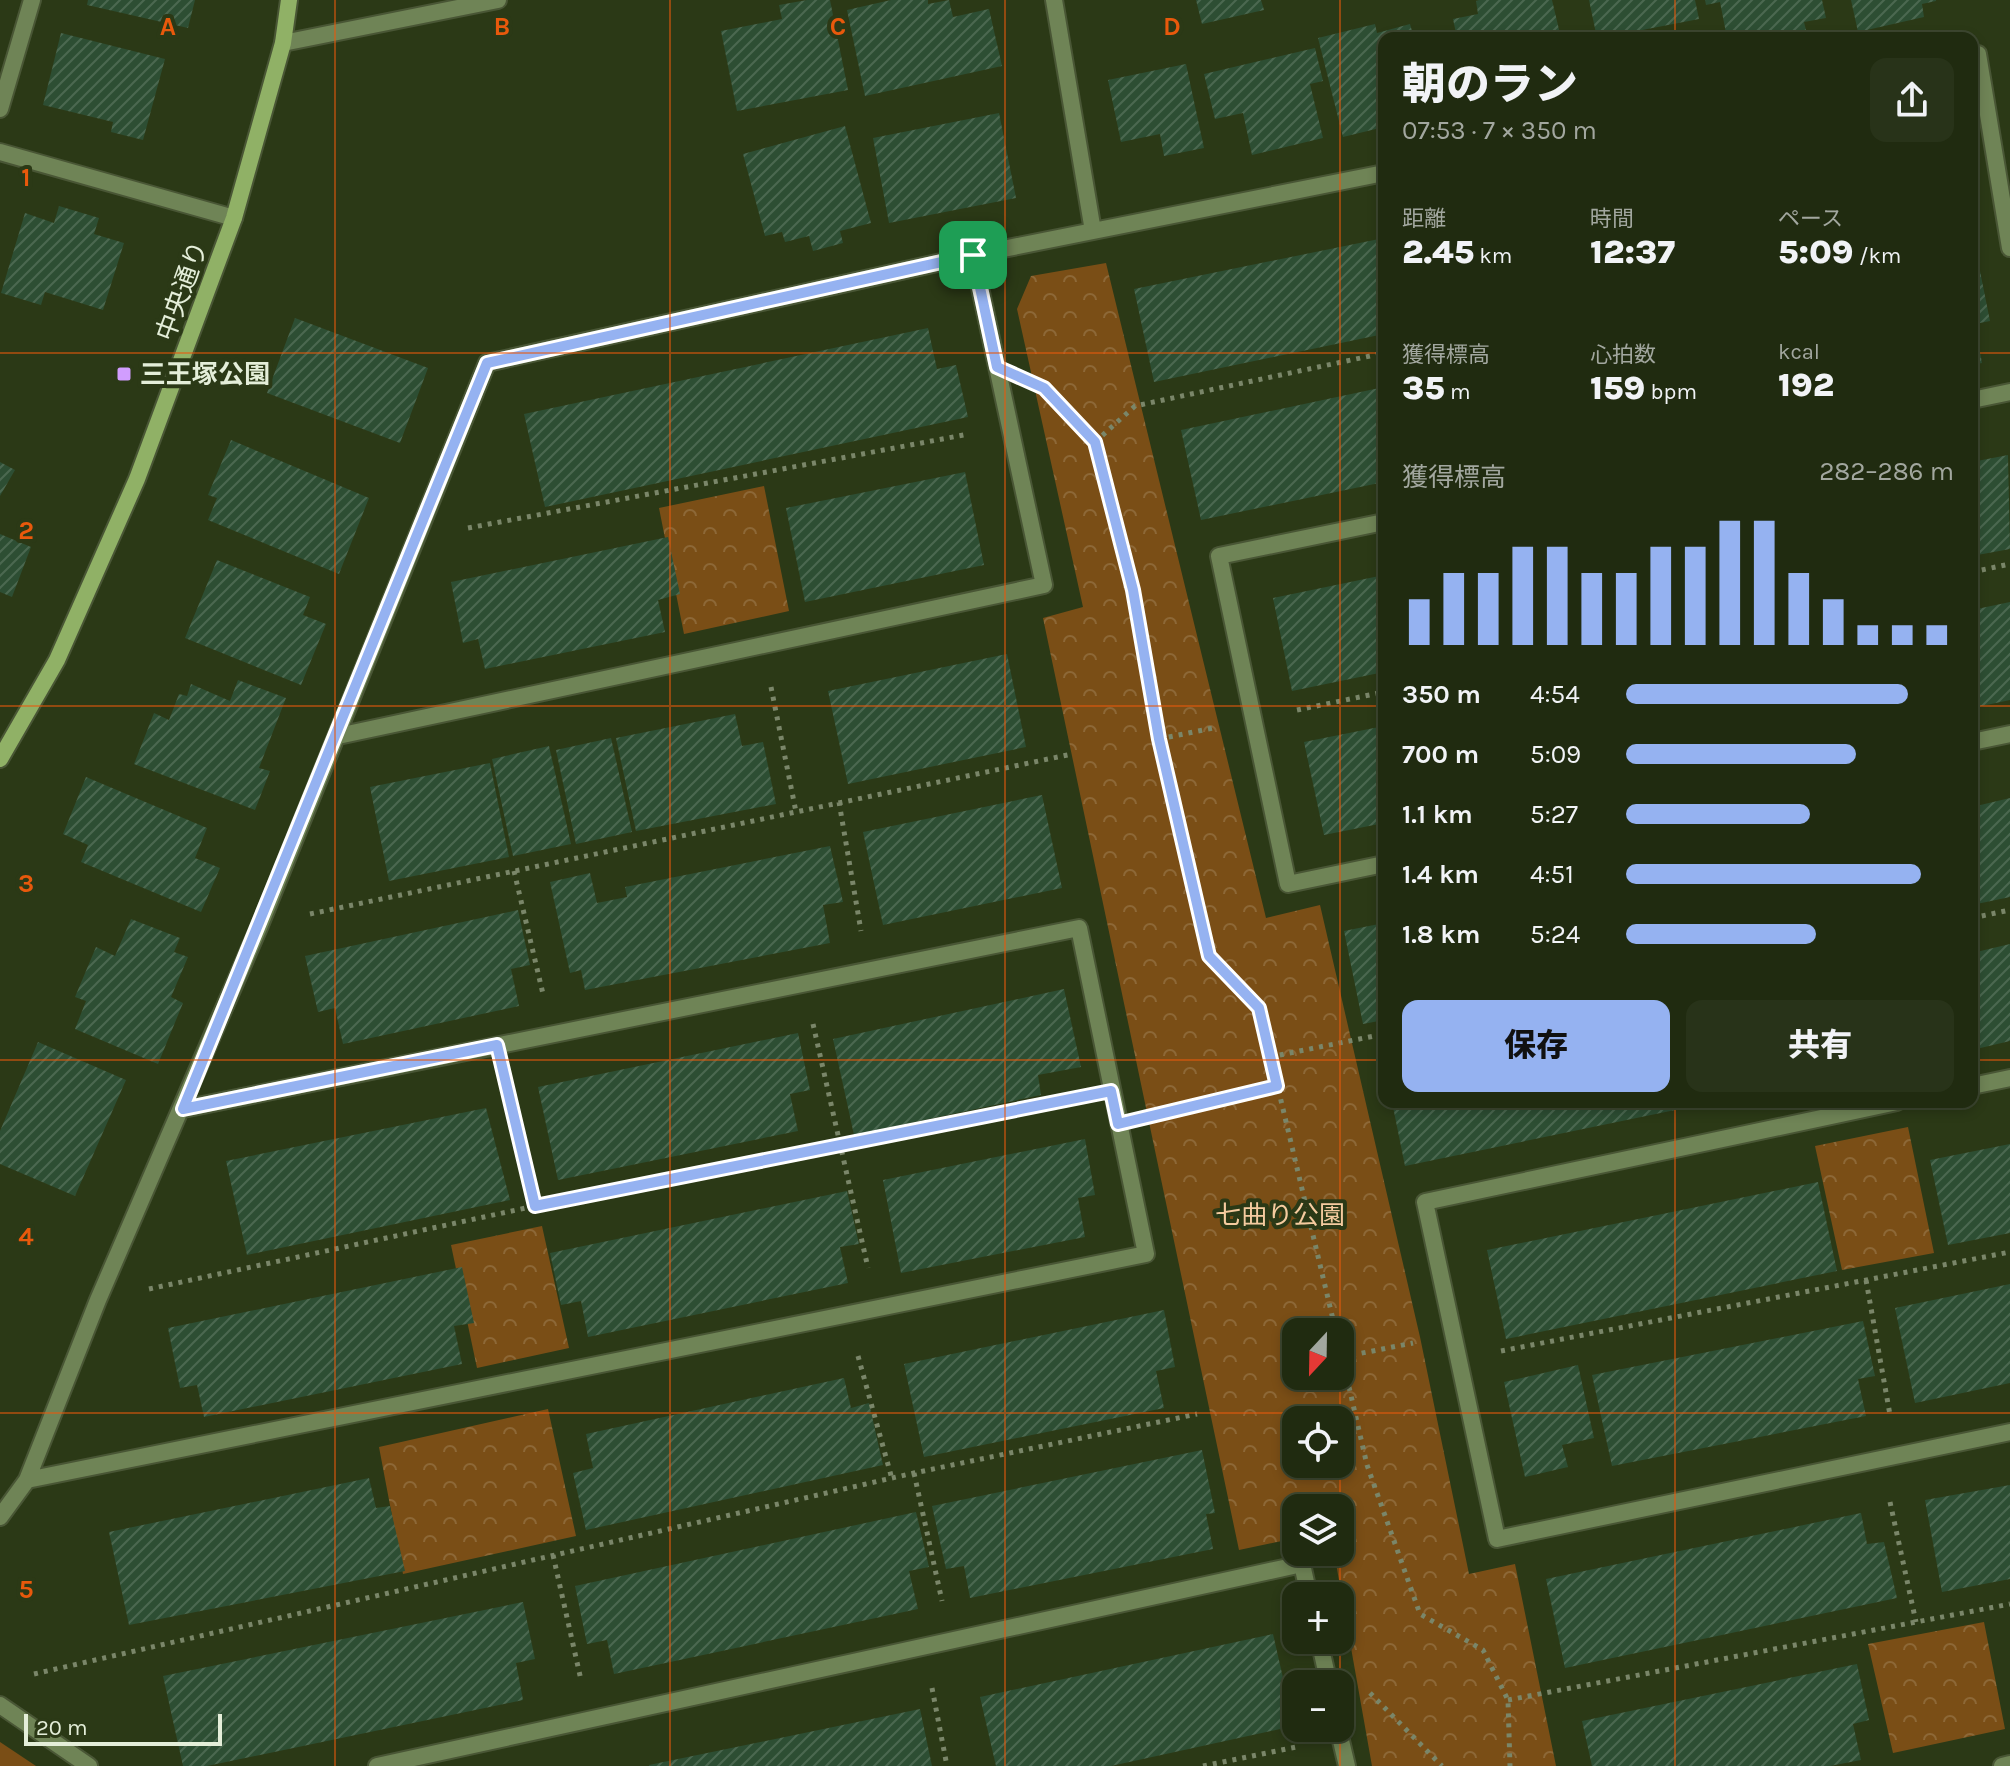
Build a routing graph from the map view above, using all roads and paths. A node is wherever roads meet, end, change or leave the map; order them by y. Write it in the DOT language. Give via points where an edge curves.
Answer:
graph roads {
  1 [pos="32,0"];
  2 [pos="289,0"];
  3 [pos="498,0"];
  4 [pos="1054,0"];
  5 [pos="283,43"];
  6 [pos="1978,54"];
  7 [pos="0,109"];
  8 [pos="0,152"];
  9 [pos="1378,174"];
  10 [pos="234,218"];
  11 [pos="1093,231"];
  12 [pos="2010,248"];
  13 [pos="973,255"];
  14 [pos="1378,354"];
  15 [pos="997,367"];
  16 [pos="2010,392"];
  17 [pos="1978,399"];
  18 [pos="1009,426"];
  19 [pos="1095,442"];
  20 [pos="1378,523"];
  21 [pos="418,537"];
  22 [pos="2010,564"];
  23 [pos="1978,571"];
  24 [pos="762,645"];
  25 [pos="1378,693"];
  26 [pos="1253,719"];
  27 [pos="2010,734"];
  28 [pos="338,736"];
  29 [pos="1159,739"];
  30 [pos="1978,741"];
  31 [pos="1072,754"];
  32 [pos="0,759"];
  33 [pos="839,802"];
  34 [pos="796,812"];
  35 [pos="1378,865"];
  36 [pos="514,871"];
  37 [pos="2010,910"];
  38 [pos="1978,917"];
  39 [pos="260,925"];
  40 [pos="868,971"];
  41 [pos="804,983"];
  42 [pos="553,1034"];
  43 [pos="1378,1035"];
  44 [pos="497,1045"];
  45 [pos="1270,1057"];
  46 [pos="2010,1078"];
  47 [pos="1978,1085"];
  48 [pos="1277,1086"];
  49 [pos="1111,1091"];
  50 [pos="1869,1108"];
  51 [pos="183,1109"];
  52 [pos="1118,1124"];
  53 [pos="841,1145"];
  54 [pos="535,1206"];
  55 [pos="2010,1252"];
  56 [pos="1866,1280"];
  57 [pos="98,1300"];
  58 [pos="877,1308"];
  59 [pos="846,1314"];
  60 [pos="1333,1318"];
  61 [pos="1454,1335"];
  62 [pos="1354,1355"];
  63 [pos="1459,1359"];
  64 [pos="1350,1390"];
  65 [pos="1197,1414"];
  66 [pos="2010,1432"];
  67 [pos="1889,1457"];
  68 [pos="914,1473"];
  69 [pos="892,1479"];
  70 [pos="27,1480"];
  71 [pos="0,1517"];
  72 [pos="553,1555"];
  73 [pos="1306,1582"];
  74 [pos="2010,1604"];
  75 [pos="1916,1622"];
  76 [pos="951,1641"];
  77 [pos="923,1647"];
  78 [pos="1331,1654"];
  79 [pos="31,1675"];
  80 [pos="1508,1700"];
  81 [pos="0,1705"];
  82 [pos="590,1719"];
  83 [pos="1303,1742"];
  84 [pos="1342,1742"];
  85 [pos="2010,1764"];
  86 [pos="89,1766"];
  87 [pos="377,1766"];
  88 [pos="947,1766"];
  89 [pos="1203,1766"];
  90 [pos="1347,1766"];
  91 [pos="1442,1766"];
  92 [pos="1510,1766"];
  93 [pos="2002,1766"];
  1 -- 7 [label="street"];
  2 -- 5 [label="street, 中央通り"];
  3 -- 5 [label="street"];
  4 -- 11 [label="street"];
  5 -- 10 [label="street, 中央通り"];
  6 -- 12 [label="street"];
  8 -- 10 [label="street"];
  9 -- 11 [label="street"];
  10 -- 32 [label="street, 中央通り" via="137,479 57,660"];
  11 -- 13 [label="street"];
  13 -- 15 [label="street"];
  13 -- 21 [label="street" via="487,363"];
  14 -- 19 [label="path" via="1135,406"];
  15 -- 18 [label="street"];
  15 -- 19 [label="path" via="1044,388"];
  16 -- 17 [label="street"];
  18 -- 21 [label="path"];
  18 -- 24 [label="street" via="1044,585"];
  19 -- 29 [label="path" via="1133,590"];
  20 -- 26 [label="street" via="1219,556"];
  21 -- 28 [label="street"];
  22 -- 23 [label="path"];
  24 -- 28 [label="street"];
  24 -- 34 [label="path"];
  25 -- 26 [label="path"];
  26 -- 29 [label="path"];
  26 -- 35 [label="street" via="1288,884"];
  27 -- 30 [label="street"];
  28 -- 39 [label="street"];
  29 -- 45 [label="path" via="1209,956 1259,1008"];
  31 -- 33 [label="path"];
  33 -- 34 [label="path"];
  33 -- 40 [label="path"];
  34 -- 36 [label="path"];
  36 -- 39 [label="path"];
  36 -- 42 [label="path"];
  37 -- 38 [label="path"];
  39 -- 51 [label="street"];
  40 -- 41 [label="street"];
  40 -- 49 [label="street" via="1079,928"];
  41 -- 42 [label="street"];
  41 -- 53 [label="path"];
  42 -- 44 [label="street"];
  43 -- 45 [label="path"];
  44 -- 51 [label="street"];
  44 -- 54 [label="path"];
  45 -- 48 [label="path"];
  46 -- 47 [label="street"];
  48 -- 52 [label="path"];
  48 -- 60 [label="path"];
  49 -- 52 [label="street"];
  49 -- 53 [label="path"];
  50 -- 61 [label="street" via="1425,1202"];
  51 -- 57 [label="street"];
  52 -- 58 [label="street" via="1146,1254"];
  53 -- 54 [label="path"];
  53 -- 58 [label="path"];
  54 -- 57 [label="path"];
  55 -- 56 [label="path"];
  56 -- 63 [label="path"];
  56 -- 67 [label="path"];
  57 -- 70 [label="street"];
  58 -- 59 [label="street"];
  59 -- 69 [label="path"];
  59 -- 70 [label="street"];
  61 -- 62 [label="path"];
  61 -- 63 [label="street"];
  63 -- 67 [label="street" via="1497,1539"];
  64 -- 80 [label="path" via="1367,1465 1420,1614 1483,1650"];
  65 -- 68 [label="path"];
  66 -- 67 [label="street"];
  67 -- 75 [label="path"];
  68 -- 69 [label="path"];
  68 -- 76 [label="path"];
  69 -- 72 [label="path"];
  70 -- 71 [label="street"];
  72 -- 79 [label="path"];
  72 -- 82 [label="path"];
  73 -- 76 [label="street" via="1302,1564"];
  74 -- 75 [label="path"];
  75 -- 80 [label="path"];
  76 -- 77 [label="street"];
  77 -- 82 [label="street"];
  77 -- 88 [label="path"];
  78 -- 91 [label="path"];
  80 -- 92 [label="path"];
  81 -- 86 [label="street"];
  82 -- 87 [label="street"];
  83 -- 89 [label="path"];
  84 -- 90 [label="street"];
  85 -- 93 [label="street"];
}
